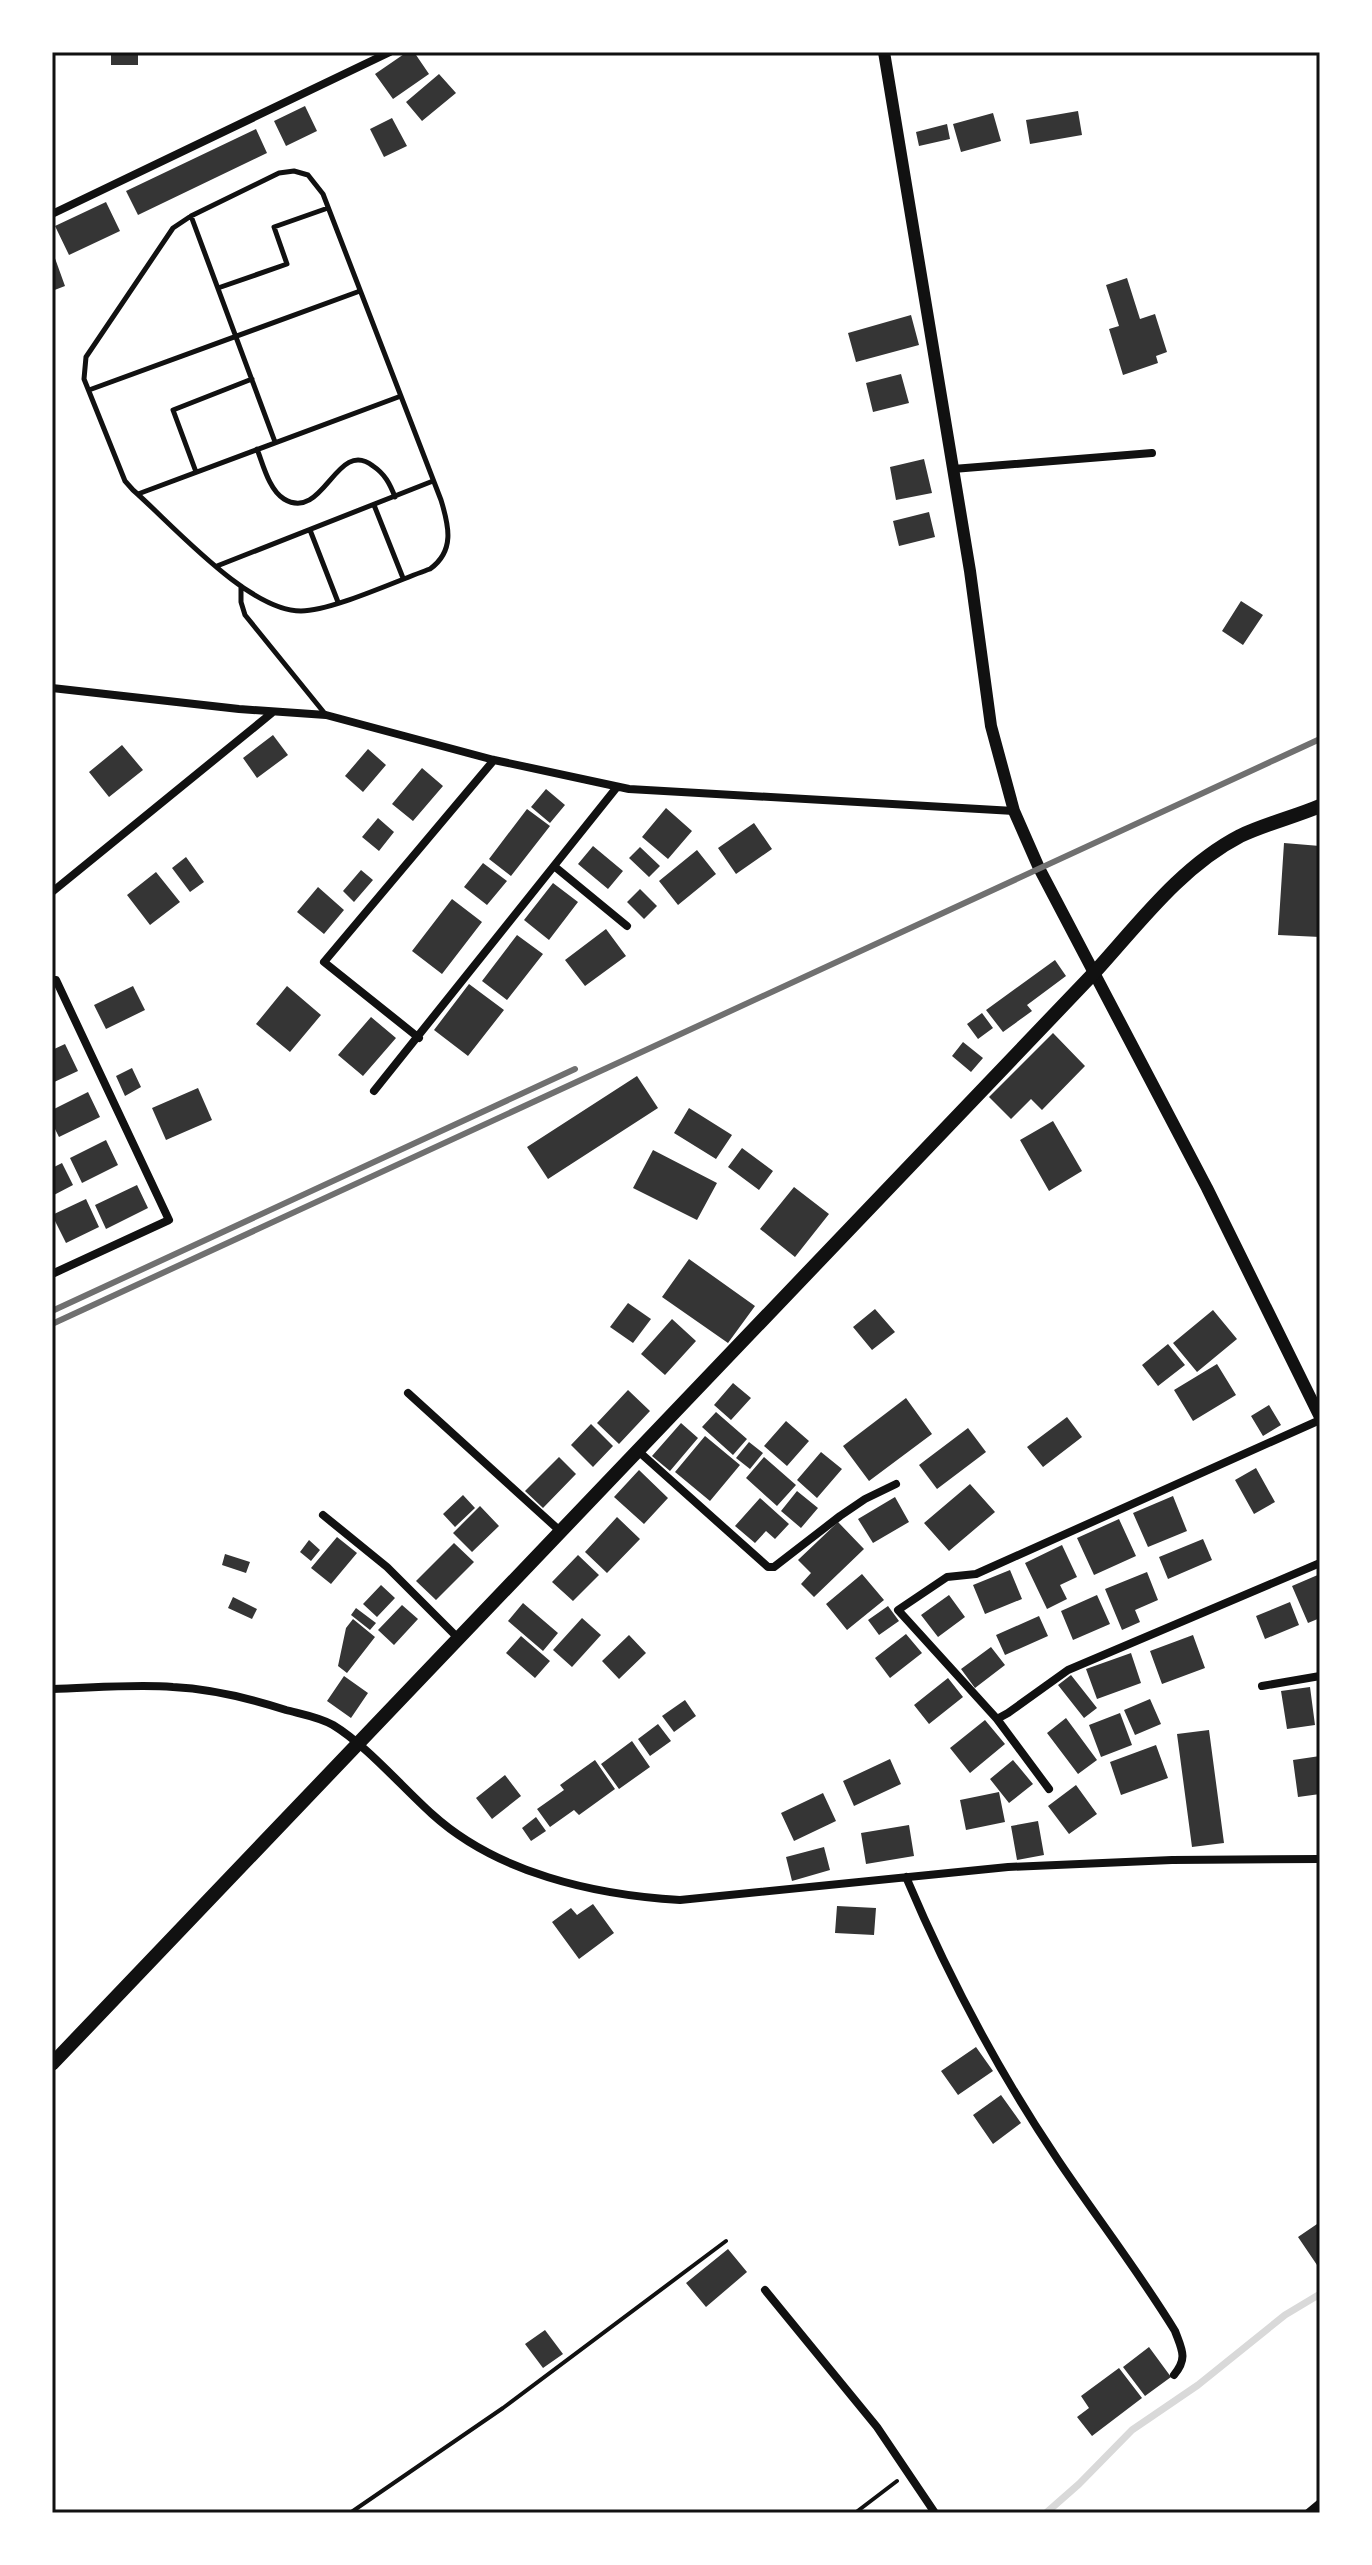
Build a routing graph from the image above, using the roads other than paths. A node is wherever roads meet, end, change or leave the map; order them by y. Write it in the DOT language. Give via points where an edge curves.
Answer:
graph roads {
  1 [pos="390,52"];
  2 [pos="884,52"];
  3 [pos="328,208"];
  4 [pos="52,214"];
  5 [pos="191,216"];
  6 [pos="218,288"];
  7 [pos="360,291"];
  8 [pos="236,337"];
  9 [pos="252,379"];
  10 [pos="89,390"];
  11 [pos="401,396"];
  12 [pos="275,442"];
  13 [pos="257,449"];
  14 [pos="1152,453"];
  15 [pos="953,469"];
  16 [pos="196,472"];
  17 [pos="433,481"];
  18 [pos="138,494"];
  19 [pos="395,497"];
  20 [pos="374,505"];
  21 [pos="310,530"];
  22 [pos="216,566"];
  23 [pos="403,578"];
  24 [pos="241,586"];
  25 [pos="338,602"];
  26 [pos="52,688"];
  27 [pos="273,712"];
  28 [pos="326,715"];
  29 [pos="494,760"];
  30 [pos="617,787"];
  31 [pos="1313,809"];
  32 [pos="1014,811"];
  33 [pos="1320,820"];
  34 [pos="554,866"];
  35 [pos="52,892"];
  36 [pos="627,926"];
  37 [pos="1093,974"];
  38 [pos="52,981"];
  39 [pos="419,1038"];
  40 [pos="374,1091"];
  41 [pos="52,1274"];
  42 [pos="408,1393"];
  43 [pos="1320,1419"];
  44 [pos="637,1450"];
  45 [pos="896,1484"];
  46 [pos="323,1515"];
  47 [pos="560,1531"];
  48 [pos="1320,1563"];
  49 [pos="459,1639"];
  50 [pos="1320,1676"];
  51 [pos="1262,1686"];
  52 [pos="52,1689"];
  53 [pos="997,1719"];
  54 [pos="358,1745"];
  55 [pos="1049,1789"];
  56 [pos="1320,1859"];
  57 [pos="906,1877"];
  58 [pos="52,2064"];
  59 [pos="765,2290"];
  60 [pos="1174,2375"];
  61 [pos="1320,2503"];
  62 [pos="935,2513"];
  63 [pos="1308,2513"];
  1 -- 4 [label="street"];
  2 -- 15 [label="street"];
  3 -- 5 [label="lane" via="317,184 294,171 279,173"];
  3 -- 6 [label="lane" via="274,227 287,264"];
  3 -- 7 [label="lane"];
  5 -- 6 [label="lane"];
  5 -- 10 [label="lane" via="173,228 86,357"];
  6 -- 8 [label="lane"];
  7 -- 8 [label="lane"];
  7 -- 11 [label="lane"];
  8 -- 9 [label="lane"];
  8 -- 10 [label="lane"];
  9 -- 12 [label="lane"];
  9 -- 16 [label="lane" via="173,410"];
  10 -- 18 [label="lane" via="125,481"];
  11 -- 12 [label="lane"];
  11 -- 17 [label="lane"];
  12 -- 13 [label="lane"];
  13 -- 16 [label="lane"];
  13 -- 19 [label="lane" via="284,499 312,498 356,459 381,472"];
  14 -- 15 [label="street"];
  15 -- 32 [label="street" via="991,726"];
  16 -- 18 [label="lane"];
  17 -- 19 [label="lane"];
  17 -- 23 [label="lane" via="446,516 448,546 430,569"];
  18 -- 22 [label="lane"];
  19 -- 20 [label="lane"];
  20 -- 21 [label="lane"];
  20 -- 23 [label="lane"];
  21 -- 22 [label="lane"];
  21 -- 25 [label="lane"];
  22 -- 24 [label="lane"];
  23 -- 25 [label="lane"];
  24 -- 25 [label="lane" via="285,610"];
  24 -- 28 [label="lane" via="245,615"];
  26 -- 27 [label="street"];
  27 -- 28 [label="street"];
  27 -- 35 [label="street"];
  28 -- 29 [label="street"];
  29 -- 30 [label="street"];
  29 -- 39 [label="street" via="324,962"];
  30 -- 32 [label="street"];
  30 -- 34 [label="street"];
  31 -- 33 [label="street"];
  31 -- 37 [label="main road" via="1241,836 1212,853"];
  32 -- 37 [label="street"];
  34 -- 36 [label="street"];
  34 -- 39 [label="street"];
  37 -- 43 [label="street" via="1207,1188"];
  37 -- 44 [label="main road"];
  38 -- 41 [label="street" via="56,980 169,1220"];
  39 -- 40 [label="street"];
  42 -- 47 [label="street"];
  43 -- 53 [label="street" via="976,1574 947,1577 898,1610"];
  44 -- 45 [label="street" via="768,1567 865,1499"];
  44 -- 47 [label="main road"];
  46 -- 49 [label="street" via="387,1567"];
  47 -- 49 [label="main road"];
  48 -- 53 [label="street" via="1068,1670"];
  49 -- 54 [label="main road"];
  50 -- 51 [label="street"];
  52 -- 54 [label="street" via="210,1691 332,1724"];
  53 -- 55 [label="street"];
  54 -- 57 [label="street" via="473,1846 515,1866 575,1884 638,1898 680,1900"];
  54 -- 58 [label="main road"];
  56 -- 57 [label="street" via="1008,1867"];
  57 -- 60 [label="street" via="940,1958 1015,2092 1175,2331 1183,2351"];
  59 -- 62 [label="street" via="877,2427"];
  61 -- 63 [label="street"];
}
